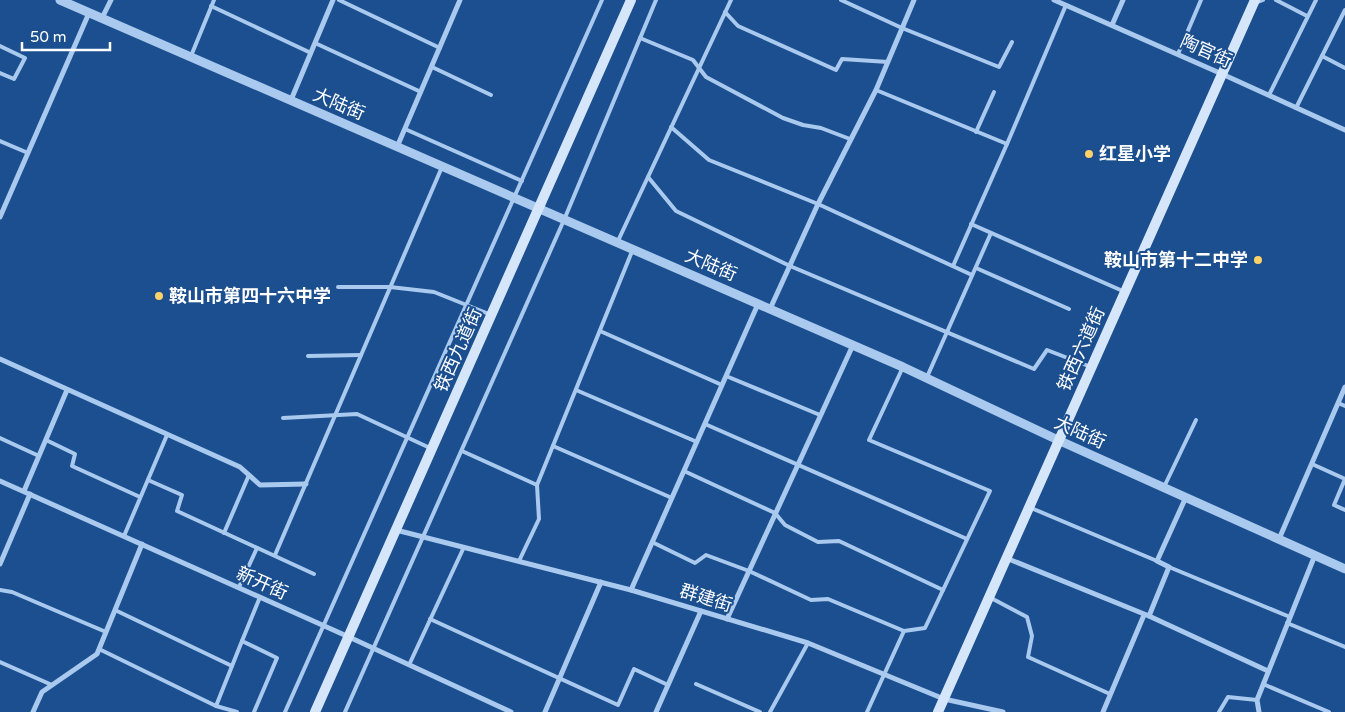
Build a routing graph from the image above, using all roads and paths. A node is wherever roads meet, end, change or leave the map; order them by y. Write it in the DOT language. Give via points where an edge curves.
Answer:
graph roads {
  1 [pos="60,0"];
  2 [pos="111,0"];
  3 [pos="214,0"];
  4 [pos="334,0"];
  5 [pos="339,0"];
  6 [pos="460,0"];
  7 [pos="602,0"];
  8 [pos="631,0"];
  9 [pos="656,0"];
  10 [pos="731,0"];
  11 [pos="841,0"];
  12 [pos="914,0"];
  13 [pos="1054,0"];
  14 [pos="1123,0"];
  15 [pos="1201,0"];
  16 [pos="1276,0"];
  17 [pos="1316,0"];
  18 [pos="1257,1"];
  19 [pos="1066,5"];
  20 [pos="211,6"];
  21 [pos="1345,10"];
  22 [pos="725,12"];
  23 [pos="89,13"];
  24 [pos="1308,16"];
  25 [pos="102,18"];
  26 [pos="1112,25"];
  27 [pos="902,28"];
  28 [pos="640,38"];
  29 [pos="1012,42"];
  30 [pos="315,43"];
  31 [pos="0,46"];
  32 [pos="440,48"];
  33 [pos="311,53"];
  34 [pos="1178,54"];
  35 [pos="1322,56"];
  36 [pos="190,57"];
  37 [pos="888,62"];
  38 [pos="432,67"];
  39 [pos="699,68"];
  40 [pos="1345,68"];
  41 [pos="0,73"];
  42 [pos="1222,74"];
  43 [pos="876,90"];
  44 [pos="421,92"];
  45 [pos="994,92"];
  46 [pos="491,95"];
  47 [pos="1268,95"];
  48 [pos="290,100"];
  49 [pos="1296,108"];
  50 [pos="671,127"];
  51 [pos="405,129"];
  52 [pos="1345,130"];
  53 [pos="976,132"];
  54 [pos="850,139"];
  55 [pos="0,141"];
  56 [pos="1006,144"];
  57 [pos="397,147"];
  58 [pos="28,153"];
  59 [pos="442,166"];
  60 [pos="648,177"];
  61 [pos="522,181"];
  62 [pos="515,198"];
  63 [pos="818,204"];
  64 [pos="539,208"];
  65 [pos="0,214"];
  66 [pos="564,220"];
  67 [pos="971,224"];
  68 [pos="991,233"];
  69 [pos="617,243"];
  70 [pos="633,250"];
  71 [pos="790,266"];
  72 [pos="953,266"];
  73 [pos="976,268"];
  74 [pos="972,275"];
  75 [pos="338,287"];
  76 [pos="390,287"];
  77 [pos="1124,292"];
  78 [pos="758,304"];
  79 [pos="466,305"];
  80 [pos="770,309"];
  81 [pos="1069,309"];
  82 [pos="491,315"];
  83 [pos="600,331"];
  84 [pos="947,331"];
  85 [pos="853,345"];
  86 [pos="361,355"];
  87 [pos="308,356"];
  88 [pos="0,359"];
  89 [pos="903,367"];
  90 [pos="1091,367"];
  91 [pos="726,376"];
  92 [pos="926,378"];
  93 [pos="722,385"];
  94 [pos="1345,387"];
  95 [pos="68,390"];
  96 [pos="576,390"];
  97 [pos="1338,404"];
  98 [pos="1345,406"];
  99 [pos="336,414"];
  100 [pos="820,415"];
  101 [pos="283,418"];
  102 [pos="1196,420"];
  103 [pos="705,424"];
  104 [pos="167,434"];
  105 [pos="408,437"];
  106 [pos="0,438"];
  107 [pos="46,440"];
  108 [pos="1058,440"];
  109 [pos="697,442"];
  110 [pos="553,446"];
  111 [pos="432,449"];
  112 [pos="462,451"];
  113 [pos="39,456"];
  114 [pos="798,464"];
  115 [pos="1312,464"];
  116 [pos="684,471"];
  117 [pos="249,475"];
  118 [pos="148,480"];
  119 [pos="0,481"];
  120 [pos="306,484"];
  121 [pos="537,485"];
  122 [pos="1164,487"];
  123 [pos="24,492"];
  124 [pos="30,494"];
  125 [pos="140,497"];
  126 [pos="1186,497"];
  127 [pos="672,498"];
  128 [pos="1029,507"];
  129 [pos="1345,510"];
  130 [pos="775,513"];
  131 [pos="396,530"];
  132 [pos="224,533"];
  133 [pos="124,536"];
  134 [pos="424,537"];
  135 [pos="967,539"];
  136 [pos="1278,539"];
  137 [pos="652,542"];
  138 [pos="142,544"];
  139 [pos="464,547"];
  140 [pos="258,548"];
  141 [pos="275,555"];
  142 [pos="1315,555"];
  143 [pos="1006,558"];
  144 [pos="519,561"];
  145 [pos="1157,561"];
  146 [pos="0,564"];
  147 [pos="1169,567"];
  148 [pos="1345,569"];
  149 [pos="749,571"];
  150 [pos="314,574"];
  151 [pos="601,582"];
  152 [pos="239,587"];
  153 [pos="0,590"];
  154 [pos="631,590"];
  155 [pos="943,590"];
  156 [pos="260,597"];
  157 [pos="989,597"];
  158 [pos="115,610"];
  159 [pos="701,611"];
  160 [pos="1146,616"];
  161 [pos="1290,617"];
  162 [pos="727,619"];
  163 [pos="430,620"];
  164 [pos="1288,623"];
  165 [pos="325,626"];
  166 [pos="904,631"];
  167 [pos="106,632"];
  168 [pos="349,637"];
  169 [pos="242,641"];
  170 [pos="808,643"];
  171 [pos="1345,646"];
  172 [pos="375,648"];
  173 [pos="99,649"];
  174 [pos="0,662"];
  175 [pos="409,664"];
  176 [pos="232,666"];
  177 [pos="1268,671"];
  178 [pos="883,674"];
  179 [pos="560,677"];
  180 [pos="668,684"];
  181 [pos="696,684"];
  182 [pos="1263,684"];
  183 [pos="52,685"];
  184 [pos="1110,694"];
  185 [pos="944,699"];
  186 [pos="1257,700"];
  187 [pos="216,706"];
  188 [pos="33,712"];
  189 [pos="237,712"];
  190 [pos="254,712"];
  191 [pos="285,712"];
  192 [pos="315,712"];
  193 [pos="345,712"];
  194 [pos="512,712"];
  195 [pos="545,712"];
  196 [pos="656,712"];
  197 [pos="760,712"];
  198 [pos="770,712"];
  199 [pos="867,712"];
  200 [pos="938,712"];
  201 [pos="1003,712"];
  202 [pos="1103,712"];
  203 [pos="1219,712"];
  204 [pos="1259,712"];
  205 [pos="1329,712"];
  1 -- 23 [label="street, 大陆街"];
  2 -- 25 [label="street"];
  3 -- 20 [label="lane"];
  4 -- 30 [label="street"];
  5 -- 32 [label="lane"];
  6 -- 32 [label="street"];
  7 -- 61 [label="lane"];
  8 -- 64 [label="main road, 铁西九道街"];
  9 -- 28 [label="lane"];
  10 -- 22 [label="lane"];
  11 -- 27 [label="lane"];
  12 -- 27 [label="street"];
  13 -- 19 [label="street, 陶官街"];
  14 -- 26 [label="street"];
  15 -- 34 [label="lane"];
  16 -- 24 [label="lane"];
  17 -- 24 [label="lane"];
  18 -- 42 [label="main road, 铁西六道街"];
  19 -- 26 [label="street, 陶官街"];
  19 -- 56 [label="lane"];
  20 -- 33 [label="lane"];
  20 -- 36 [label="lane"];
  21 -- 35 [label="lane"];
  22 -- 37 [label="lane" via="738,26 836,70 842,59"];
  22 -- 39 [label="lane"];
  23 -- 25 [label="street, 大陆街"];
  23 -- 58 [label="street"];
  24 -- 47 [label="lane"];
  25 -- 36 [label="street, 大陆街"];
  26 -- 34 [label="street, 陶官街"];
  27 -- 29 [label="lane" via="999,67"];
  27 -- 37 [label="street"];
  28 -- 39 [label="lane" via="693,60"];
  28 -- 66 [label="lane"];
  30 -- 33 [label="street"];
  30 -- 44 [label="lane"];
  31 -- 41 [label="lane" via="25,58 14,80"];
  32 -- 38 [label="street"];
  33 -- 48 [label="street"];
  34 -- 42 [label="street, 陶官街"];
  35 -- 40 [label="lane"];
  35 -- 49 [label="lane"];
  36 -- 48 [label="street, 大陆街"];
  37 -- 43 [label="street"];
  38 -- 44 [label="street"];
  38 -- 46 [label="lane"];
  39 -- 50 [label="lane"];
  39 -- 54 [label="lane" via="706,77 783,118"];
  42 -- 47 [label="street, 陶官街"];
  42 -- 77 [label="main road, 铁西六道街"];
  43 -- 53 [label="lane"];
  43 -- 54 [label="street"];
  44 -- 51 [label="street"];
  45 -- 53 [label="lane"];
  47 -- 49 [label="street, 陶官街"];
  48 -- 57 [label="street, 大陆街"];
  49 -- 52 [label="street, 陶官街"];
  50 -- 60 [label="lane"];
  50 -- 63 [label="lane" via="709,160"];
  51 -- 57 [label="street"];
  51 -- 61 [label="lane"];
  53 -- 56 [label="lane"];
  54 -- 63 [label="street"];
  55 -- 58 [label="lane"];
  56 -- 67 [label="lane"];
  57 -- 59 [label="street, 大陆街"];
  58 -- 65 [label="street"];
  59 -- 62 [label="street, 大陆街"];
  59 -- 76 [label="lane"];
  60 -- 69 [label="lane"];
  60 -- 71 [label="lane" via="676,211"];
  61 -- 62 [label="lane"];
  62 -- 64 [label="street, 大陆街"];
  62 -- 79 [label="lane"];
  63 -- 71 [label="street"];
  63 -- 72 [label="lane"];
  64 -- 66 [label="street, 大陆街"];
  64 -- 82 [label="main road, 铁西九道街"];
  66 -- 69 [label="street, 大陆街"];
  66 -- 112 [label="lane"];
  67 -- 68 [label="lane"];
  67 -- 72 [label="lane"];
  68 -- 73 [label="lane"];
  68 -- 77 [label="lane"];
  69 -- 70 [label="street, 大陆街"];
  70 -- 78 [label="street, 大陆街"];
  70 -- 83 [label="lane"];
  71 -- 80 [label="street"];
  71 -- 84 [label="lane"];
  72 -- 74 [label="lane"];
  73 -- 74 [label="lane"];
  73 -- 81 [label="lane"];
  74 -- 84 [label="lane"];
  75 -- 76 [label="lane"];
  76 -- 79 [label="lane" via="434,292"];
  76 -- 86 [label="lane"];
  77 -- 90 [label="main road, 铁西六道街"];
  78 -- 80 [label="street, 大陆街"];
  78 -- 91 [label="street"];
  79 -- 82 [label="lane"];
  79 -- 105 [label="lane"];
  80 -- 85 [label="street, 大陆街"];
  82 -- 111 [label="main road, 铁西九道街"];
  83 -- 93 [label="lane"];
  83 -- 96 [label="lane"];
  84 -- 90 [label="lane" via="1034,368 1047,350"];
  84 -- 92 [label="lane"];
  85 -- 89 [label="street, 大陆街"];
  85 -- 100 [label="street"];
  86 -- 87 [label="lane"];
  86 -- 99 [label="lane"];
  88 -- 95 [label="street"];
  89 -- 92 [label="street, 大陆街"];
  89 -- 135 [label="lane" via="869,440 990,491"];
  90 -- 108 [label="main road, 铁西六道街"];
  91 -- 93 [label="street"];
  91 -- 100 [label="lane"];
  92 -- 108 [label="street, 大陆街"];
  93 -- 103 [label="street"];
  94 -- 97 [label="street"];
  95 -- 104 [label="street"];
  95 -- 107 [label="street"];
  96 -- 109 [label="lane"];
  96 -- 110 [label="lane"];
  97 -- 98 [label="lane"];
  97 -- 115 [label="street"];
  99 -- 101 [label="lane"];
  99 -- 105 [label="lane" via="357,414"];
  99 -- 120 [label="lane"];
  100 -- 114 [label="street"];
  102 -- 122 [label="lane"];
  103 -- 109 [label="street"];
  103 -- 114 [label="lane"];
  104 -- 117 [label="street" via="240,467"];
  104 -- 118 [label="lane"];
  105 -- 111 [label="lane"];
  105 -- 165 [label="lane"];
  106 -- 113 [label="lane"];
  107 -- 113 [label="street"];
  107 -- 125 [label="lane" via="75,454 72,466"];
  108 -- 122 [label="street, 大陆街"];
  108 -- 128 [label="main road, 铁西六道街"];
  109 -- 116 [label="street"];
  110 -- 121 [label="lane"];
  110 -- 127 [label="lane"];
  111 -- 131 [label="main road, 铁西九道街"];
  112 -- 121 [label="lane"];
  112 -- 134 [label="lane"];
  113 -- 123 [label="street"];
  114 -- 130 [label="street"];
  114 -- 135 [label="lane"];
  115 -- 129 [label="lane" via="1345,479 1334,505"];
  115 -- 136 [label="street"];
  116 -- 127 [label="street"];
  116 -- 130 [label="lane"];
  117 -- 120 [label="street" via="260,485"];
  117 -- 132 [label="lane"];
  118 -- 125 [label="lane"];
  118 -- 132 [label="lane" via="182,495 177,511"];
  119 -- 123 [label="street, 新开街"];
  120 -- 141 [label="lane"];
  121 -- 144 [label="lane" via="539,519"];
  122 -- 126 [label="street, 大陆街"];
  123 -- 124 [label="street, 新开街"];
  124 -- 133 [label="street, 新开街"];
  124 -- 146 [label="street"];
  125 -- 133 [label="lane"];
  126 -- 136 [label="street, 大陆街"];
  126 -- 145 [label="street"];
  127 -- 137 [label="street"];
  128 -- 143 [label="main road, 铁西六道街"];
  128 -- 145 [label="lane"];
  130 -- 149 [label="street"];
  130 -- 155 [label="lane" via="785,525 818,542 839,541"];
  131 -- 134 [label="street, 群建街"];
  131 -- 168 [label="main road, 铁西九道街"];
  132 -- 140 [label="lane"];
  133 -- 138 [label="street, 新开街"];
  134 -- 139 [label="street, 群建街"];
  134 -- 172 [label="lane"];
  135 -- 155 [label="lane"];
  136 -- 142 [label="street, 大陆街"];
  137 -- 149 [label="lane" via="695,563 706,555"];
  137 -- 154 [label="street"];
  138 -- 152 [label="street, 新开街"];
  138 -- 158 [label="street"];
  139 -- 144 [label="street, 群建街"];
  139 -- 163 [label="lane"];
  140 -- 141 [label="lane"];
  140 -- 152 [label="lane"];
  141 -- 150 [label="lane"];
  142 -- 148 [label="street, 大陆街"];
  142 -- 161 [label="street"];
  143 -- 157 [label="main road, 铁西六道街"];
  143 -- 160 [label="street"];
  144 -- 151 [label="street, 群建街"];
  145 -- 147 [label="street"];
  147 -- 160 [label="street"];
  147 -- 161 [label="lane"];
  149 -- 162 [label="street"];
  149 -- 166 [label="lane" via="811,600 828,599"];
  151 -- 154 [label="street, 群建街"];
  151 -- 179 [label="street"];
  152 -- 156 [label="street, 新开街"];
  153 -- 167 [label="lane" via="12,592"];
  154 -- 159 [label="street, 群建街"];
  155 -- 166 [label="lane" via="925,628"];
  156 -- 165 [label="street, 新开街"];
  156 -- 169 [label="lane"];
  157 -- 184 [label="lane" via="1027,617 1032,636 1028,657"];
  157 -- 185 [label="main road, 铁西六道街"];
  158 -- 167 [label="street"];
  158 -- 176 [label="lane"];
  159 -- 162 [label="street, 群建街"];
  159 -- 180 [label="street"];
  160 -- 177 [label="street"];
  160 -- 184 [label="street"];
  161 -- 164 [label="street"];
  162 -- 170 [label="street, 群建街"];
  163 -- 175 [label="lane"];
  163 -- 179 [label="lane"];
  164 -- 171 [label="lane"];
  164 -- 177 [label="street"];
  165 -- 168 [label="street, 新开街"];
  165 -- 191 [label="lane"];
  166 -- 178 [label="lane"];
  167 -- 173 [label="street"];
  168 -- 172 [label="street, 新开街"];
  168 -- 192 [label="main road, 铁西九道街"];
  169 -- 176 [label="lane"];
  169 -- 190 [label="lane" via="277,658"];
  170 -- 178 [label="street, 群建街"];
  170 -- 198 [label="lane"];
  172 -- 175 [label="street, 新开街"];
  172 -- 193 [label="lane"];
  173 -- 183 [label="street" via="97,654"];
  173 -- 187 [label="lane"];
  174 -- 183 [label="lane"];
  175 -- 194 [label="street, 新开街"];
  176 -- 187 [label="lane"];
  177 -- 182 [label="street"];
  178 -- 185 [label="street, 群建街"];
  178 -- 199 [label="lane"];
  179 -- 180 [label="lane" via="618,705 634,669"];
  179 -- 195 [label="street"];
  180 -- 196 [label="street"];
  181 -- 197 [label="lane"];
  182 -- 186 [label="street"];
  182 -- 205 [label="lane"];
  183 -- 188 [label="street" via="42,692"];
  184 -- 202 [label="street"];
  185 -- 200 [label="main road, 铁西六道街"];
  185 -- 201 [label="street, 群建街"];
  186 -- 203 [label="lane" via="1228,697"];
  186 -- 204 [label="street"];
  187 -- 189 [label="lane"];
}
